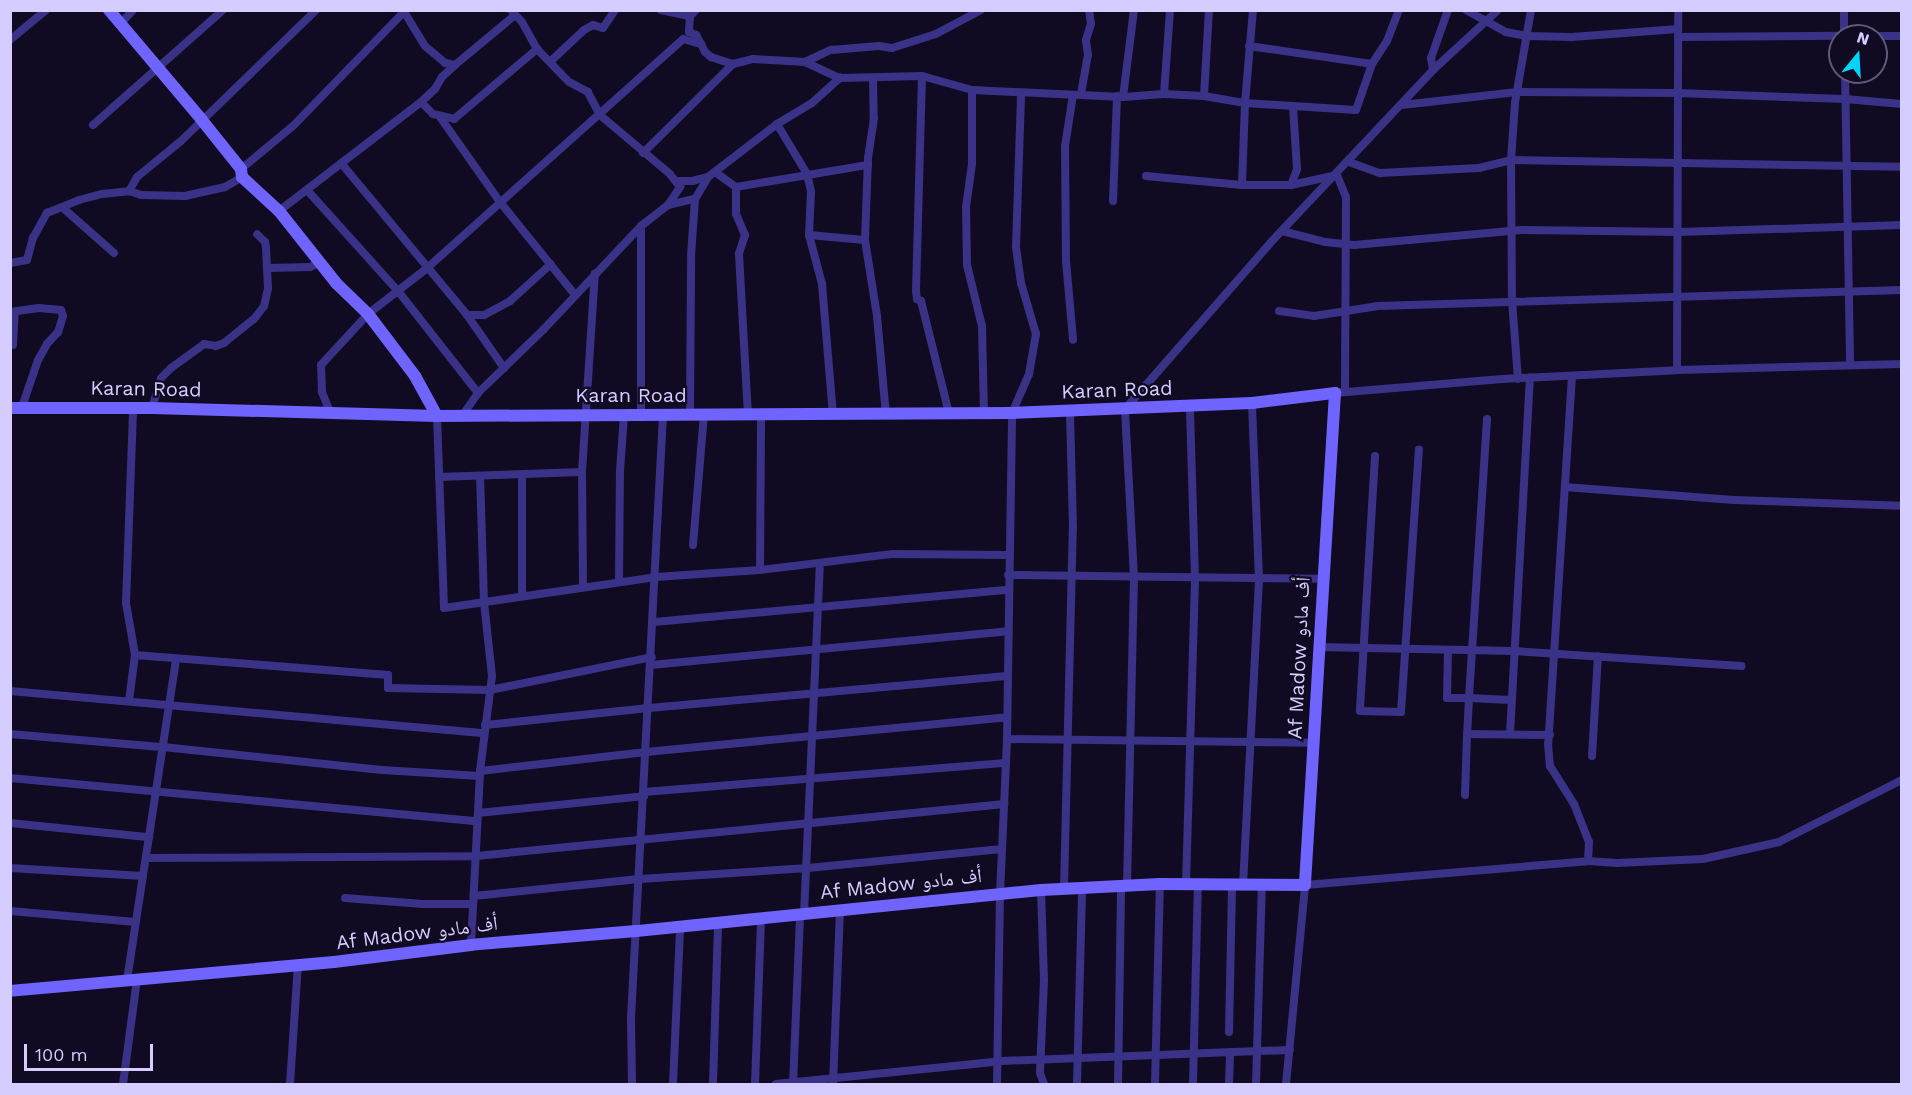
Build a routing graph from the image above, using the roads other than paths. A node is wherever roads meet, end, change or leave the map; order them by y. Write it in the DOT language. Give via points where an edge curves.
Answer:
graph roads {
  1 [pos="46,10"];
  2 [pos="109,10"];
  3 [pos="134,10"];
  4 [pos="223,10"];
  5 [pos="316,10"];
  6 [pos="615,10"];
  7 [pos="661,10"];
  8 [pos="1089,10"];
  9 [pos="1134,10"];
  10 [pos="1170,10"];
  11 [pos="1209,10"];
  12 [pos="1254,10"];
  13 [pos="1399,10"];
  14 [pos="1448,10"];
  15 [pos="1466,10"];
  16 [pos="1498,10"];
  17 [pos="1531,10"];
  18 [pos="1678,10"];
  19 [pos="404,11"];
  20 [pos="976,12"];
  21 [pos="513,13"];
  22 [pos="693,13"];
  23 [pos="122,22"];
  24 [pos="1485,22"];
  25 [pos="1678,33"];
  26 [pos="1527,36"];
  27 [pos="1828,36"];
  28 [pos="10,40"];
  29 [pos="701,44"];
  30 [pos="1249,46"];
  31 [pos="537,49"];
  32 [pos="551,61"];
  33 [pos="805,63"];
  34 [pos="733,64"];
  35 [pos="1372,64"];
  36 [pos="455,65"];
  37 [pos="159,69"];
  38 [pos="1433,70"];
  39 [pos="922,76"];
  40 [pos="840,78"];
  41 [pos="873,79"];
  42 [pos="1845,84"];
  43 [pos="972,90"];
  44 [pos="1517,92"];
  45 [pos="1021,93"];
  46 [pos="1678,93"];
  47 [pos="1077,94"];
  48 [pos="1164,94"];
  49 [pos="1204,96"];
  50 [pos="1120,97"];
  51 [pos="1845,99"];
  52 [pos="421,102"];
  53 [pos="1245,103"];
  54 [pos="1902,104"];
  55 [pos="1402,105"];
  56 [pos="1293,107"];
  57 [pos="600,115"];
  58 [pos="440,117"];
  59 [pos="201,119"];
  60 [pos="777,124"];
  61 [pos="93,125"];
  62 [pos="643,153"];
  63 [pos="1511,160"];
  64 [pos="1349,162"];
  65 [pos="341,164"];
  66 [pos="868,165"];
  67 [pos="1678,165"];
  68 [pos="1902,167"];
  69 [pos="1847,168"];
  70 [pos="242,173"];
  71 [pos="711,174"];
  72 [pos="807,174"];
  73 [pos="1337,175"];
  74 [pos="1146,176"];
  75 [pos="676,181"];
  76 [pos="1291,185"];
  77 [pos="1242,186"];
  78 [pos="735,187"];
  79 [pos="307,190"];
  80 [pos="129,191"];
  81 [pos="695,199"];
  82 [pos="1113,201"];
  83 [pos="500,202"];
  84 [pos="668,205"];
  85 [pos="63,208"];
  86 [pos="279,211"];
  87 [pos="1902,225"];
  88 [pos="641,226"];
  89 [pos="1848,226"];
  90 [pos="1282,231"];
  91 [pos="1510,231"];
  92 [pos="1679,231"];
  93 [pos="257,234"];
  94 [pos="809,235"];
  95 [pos="865,240"];
  96 [pos="1344,244"];
  97 [pos="114,253"];
  98 [pos="10,263"];
  99 [pos="319,263"];
  100 [pos="550,264"];
  101 [pos="267,268"];
  102 [pos="426,269"];
  103 [pos="595,273"];
  104 [pos="1902,290"];
  105 [pos="398,291"];
  106 [pos="1849,293"];
  107 [pos="575,295"];
  108 [pos="1678,295"];
  109 [pos="1512,300"];
  110 [pos="1279,311"];
  111 [pos="1345,311"];
  112 [pos="13,312"];
  113 [pos="368,314"];
  114 [pos="467,315"];
  115 [pos="1073,340"];
  116 [pos="13,345"];
  117 [pos="1902,364"];
  118 [pos="1850,365"];
  119 [pos="504,368"];
  120 [pos="1677,370"];
  121 [pos="1572,376"];
  122 [pos="1518,378"];
  123 [pos="1530,378"];
  124 [pos="1340,392"];
  125 [pos="478,393"];
  126 [pos="1252,404"];
  127 [pos="1190,407"];
  128 [pos="16,408"];
  129 [pos="133,408"];
  130 [pos="152,408"];
  131 [pos="1125,409"];
  132 [pos="1070,411"];
  133 [pos="330,412"];
  134 [pos="949,413"];
  135 [pos="984,413"];
  136 [pos="1012,413"];
  137 [pos="585,414"];
  138 [pos="748,414"];
  139 [pos="762,414"];
  140 [pos="833,414"];
  141 [pos="886,414"];
  142 [pos="624,415"];
  143 [pos="641,415"];
  144 [pos="663,415"];
  145 [pos="690,415"];
  146 [pos="704,415"];
  147 [pos="437,416"];
  148 [pos="462,416"];
  149 [pos="1487,419"];
  150 [pos="1419,450"];
  151 [pos="1375,456"];
  152 [pos="582,472"];
  153 [pos="522,474"];
  154 [pos="439,477"];
  155 [pos="480,477"];
  156 [pos="1565,487"];
  157 [pos="1902,506"];
  158 [pos="693,545"];
  159 [pos="1008,555"];
  160 [pos="820,563"];
  161 [pos="760,570"];
  162 [pos="1008,575"];
  163 [pos="1070,576"];
  164 [pos="656,577"];
  165 [pos="1134,577"];
  166 [pos="1195,578"];
  167 [pos="1259,579"];
  168 [pos="1323,579"];
  169 [pos="619,582"];
  170 [pos="583,587"];
  171 [pos="1008,590"];
  172 [pos="522,596"];
  173 [pos="484,602"];
  174 [pos="818,607"];
  175 [pos="654,622"];
  176 [pos="1008,631"];
  177 [pos="1318,647"];
  178 [pos="1364,648"];
  179 [pos="1406,649"];
  180 [pos="816,650"];
  181 [pos="1448,650"];
  182 [pos="1472,650"];
  183 [pos="1514,651"];
  184 [pos="1554,653"];
  185 [pos="135,655"];
  186 [pos="1598,656"];
  187 [pos="176,658"];
  188 [pos="651,661"];
  189 [pos="1742,666"];
  190 [pos="1007,676"];
  191 [pos="490,690"];
  192 [pos="10,691"];
  193 [pos="814,693"];
  194 [pos="1469,698"];
  195 [pos="1511,700"];
  196 [pos="129,701"];
  197 [pos="169,705"];
  198 [pos="649,708"];
  199 [pos="1007,717"];
  200 [pos="485,729"];
  201 [pos="10,734"];
  202 [pos="1467,734"];
  203 [pos="1510,734"];
  204 [pos="1550,735"];
  205 [pos="812,736"];
  206 [pos="1007,740"];
  207 [pos="1067,740"];
  208 [pos="1130,741"];
  209 [pos="1192,742"];
  210 [pos="1248,742"];
  211 [pos="1313,743"];
  212 [pos="163,747"];
  213 [pos="646,752"];
  214 [pos="1592,756"];
  215 [pos="1006,763"];
  216 [pos="480,774"];
  217 [pos="10,778"];
  218 [pos="810,779"];
  219 [pos="1902,780"];
  220 [pos="156,792"];
  221 [pos="644,794"];
  222 [pos="1465,795"];
  223 [pos="1005,804"];
  224 [pos="477,817"];
  225 [pos="10,823"];
  226 [pos="808,823"];
  227 [pos="149,837"];
  228 [pos="641,839"];
  229 [pos="1002,849"];
  230 [pos="476,856"];
  231 [pos="146,858"];
  232 [pos="1588,861"];
  233 [pos="10,868"];
  234 [pos="806,868"];
  235 [pos="143,876"];
  236 [pos="639,879"];
  237 [pos="1160,884"];
  238 [pos="1192,884"];
  239 [pos="1238,885"];
  240 [pos="1262,885"];
  241 [pos="1305,885"];
  242 [pos="1124,886"];
  243 [pos="1082,888"];
  244 [pos="1064,889"];
  245 [pos="1041,890"];
  246 [pos="1000,894"];
  247 [pos="345,898"];
  248 [pos="473,900"];
  249 [pos="10,910"];
  250 [pos="840,910"];
  251 [pos="802,914"];
  252 [pos="761,918"];
  253 [pos="136,922"];
  254 [pos="718,923"];
  255 [pos="680,927"];
  256 [pos="636,931"];
  257 [pos="471,945"];
  258 [pos="298,965"];
  259 [pos="132,980"];
  260 [pos="10,991"];
  261 [pos="1229,1032"];
  262 [pos="1290,1050"];
  263 [pos="1257,1051"];
  264 [pos="1230,1052"];
  265 [pos="1194,1053"];
  266 [pos="1156,1054"];
  267 [pos="1118,1056"];
  268 [pos="1078,1057"];
  269 [pos="1040,1059"];
  270 [pos="997,1061"];
  271 [pos="833,1082"];
  272 [pos="123,1084"];
  273 [pos="290,1084"];
  274 [pos="632,1084"];
  275 [pos="673,1084"];
  276 [pos="713,1084"];
  277 [pos="755,1084"];
  278 [pos="776,1084"];
  279 [pos="793,1084"];
  280 [pos="997,1084"];
  281 [pos="1044,1084"];
  282 [pos="1077,1084"];
  283 [pos="1118,1084"];
  284 [pos="1155,1084"];
  285 [pos="1193,1084"];
  286 [pos="1229,1084"];
  287 [pos="1256,1084"];
  288 [pos="1286,1084"];
  1 -- 28 [label="street"];
  2 -- 23 [label="street"];
  3 -- 23 [label="street"];
  4 -- 37 [label="street"];
  5 -- 59 [label="street"];
  6 -- 32 [label="street" via="603,28 593,25 584,30"];
  7 -- 22 [label="street"];
  8 -- 47 [label="street" via="1088,55"];
  9 -- 50 [label="street"];
  10 -- 48 [label="street"];
  11 -- 49 [label="street"];
  12 -- 30 [label="street"];
  13 -- 35 [label="street" via="1387,41"];
  14 -- 38 [label="street" via="1431,58"];
  15 -- 24 [label="street"];
  16 -- 24 [label="street"];
  17 -- 26 [label="street"];
  18 -- 25 [label="street"];
  19 -- 36 [label="street" via="425,46 445,63"];
  19 -- 70 [label="street"];
  20 -- 33 [label="street" via="936,34 892,48 831,50"];
  21 -- 31 [label="street"];
  21 -- 36 [label="street"];
  22 -- 29 [label="street" via="689,32"];
  23 -- 37 [label="street"];
  24 -- 26 [label="street"];
  24 -- 38 [label="street"];
  25 -- 26 [label="street"];
  25 -- 27 [label="street"];
  25 -- 46 [label="street"];
  26 -- 44 [label="street"];
  29 -- 34 [label="street" via="711,57"];
  29 -- 57 [label="street" via="683,39"];
  30 -- 35 [label="street"];
  30 -- 53 [label="street"];
  31 -- 32 [label="street"];
  31 -- 58 [label="street" via="454,119"];
  32 -- 57 [label="street" via="568,82 588,92"];
  33 -- 34 [label="street" via="753,59"];
  33 -- 40 [label="street"];
  34 -- 62 [label="street"];
  35 -- 56 [label="street" via="1356,110"];
  36 -- 52 [label="street"];
  37 -- 59 [label="street"];
  37 -- 61 [label="street"];
  38 -- 55 [label="street"];
  39 -- 41 [label="street"];
  39 -- 43 [label="street"];
  39 -- 134 [label="street" via="916,291"];
  40 -- 41 [label="street"];
  40 -- 60 [label="street" via="812,104"];
  41 -- 66 [label="street" via="874,118"];
  42 -- 51 [label="street"];
  43 -- 45 [label="street"];
  43 -- 135 [label="street" via="967,265 982,326"];
  44 -- 46 [label="street"];
  44 -- 55 [label="street"];
  44 -- 63 [label="street"];
  45 -- 47 [label="street"];
  45 -- 136 [label="street" via="1016,246 1036,334 1029,374"];
  46 -- 51 [label="street"];
  46 -- 67 [label="street"];
  47 -- 50 [label="street"];
  47 -- 115 [label="street" via="1065,146 1066,261"];
  48 -- 49 [label="street"];
  48 -- 50 [label="street"];
  49 -- 53 [label="street"];
  50 -- 82 [label="street"];
  51 -- 54 [label="street"];
  51 -- 69 [label="street"];
  52 -- 58 [label="street"];
  52 -- 65 [label="street"];
  53 -- 56 [label="street"];
  53 -- 77 [label="street"];
  55 -- 64 [label="street"];
  56 -- 76 [label="street" via="1297,169"];
  57 -- 62 [label="street"];
  57 -- 83 [label="street"];
  58 -- 83 [label="street"];
  59 -- 70 [label="street"];
  59 -- 80 [label="street" via="137,177"];
  60 -- 71 [label="street"];
  60 -- 72 [label="street"];
  62 -- 75 [label="street"];
  63 -- 64 [label="street" via="1479,168 1380,173"];
  63 -- 67 [label="street"];
  63 -- 91 [label="street"];
  64 -- 73 [label="street"];
  65 -- 79 [label="street"];
  65 -- 102 [label="street"];
  66 -- 72 [label="street"];
  66 -- 95 [label="street"];
  67 -- 69 [label="street"];
  67 -- 92 [label="street"];
  68 -- 69 [label="street"];
  69 -- 89 [label="street"];
  70 -- 80 [label="street" via="225,187 185,196"];
  70 -- 86 [label="street"];
  71 -- 75 [label="street" via="692,181"];
  71 -- 78 [label="street"];
  71 -- 81 [label="street"];
  72 -- 78 [label="street"];
  72 -- 94 [label="street" via="812,192"];
  73 -- 76 [label="street"];
  73 -- 90 [label="street"];
  73 -- 96 [label="street" via="1346,197"];
  74 -- 77 [label="street"];
  75 -- 84 [label="street" via="680,187"];
  76 -- 77 [label="street"];
  78 -- 138 [label="street" via="736,214 745,235 740,254"];
  79 -- 86 [label="street"];
  79 -- 105 [label="street"];
  80 -- 85 [label="street" via="102,194"];
  81 -- 84 [label="street"];
  81 -- 145 [label="street"];
  83 -- 100 [label="street"];
  83 -- 102 [label="street"];
  84 -- 88 [label="street"];
  85 -- 97 [label="street"];
  85 -- 98 [label="street" via="47,213 33,238 27,260"];
  86 -- 99 [label="street"];
  87 -- 89 [label="street"];
  88 -- 103 [label="street"];
  88 -- 143 [label="street"];
  89 -- 92 [label="street"];
  89 -- 106 [label="street"];
  90 -- 96 [label="street"];
  90 -- 131 [label="street"];
  91 -- 92 [label="street"];
  91 -- 96 [label="street"];
  91 -- 109 [label="street"];
  92 -- 108 [label="street"];
  93 -- 101 [label="street" via="265,242"];
  94 -- 95 [label="street"];
  94 -- 140 [label="street" via="822,284"];
  95 -- 141 [label="street"];
  96 -- 111 [label="street"];
  99 -- 101 [label="street" via="310,267"];
  99 -- 113 [label="street"];
  100 -- 107 [label="street"];
  100 -- 114 [label="street" via="510,301 484,315"];
  101 -- 130 [label="street" via="264,306 254,319 221,345 204,344 171,368 161,378"];
  102 -- 105 [label="street"];
  102 -- 114 [label="street"];
  103 -- 107 [label="street"];
  103 -- 137 [label="street"];
  104 -- 106 [label="street"];
  105 -- 113 [label="street"];
  105 -- 125 [label="street"];
  106 -- 108 [label="street"];
  106 -- 118 [label="street"];
  107 -- 119 [label="street"];
  108 -- 109 [label="street"];
  108 -- 120 [label="street"];
  109 -- 111 [label="street"];
  109 -- 122 [label="street"];
  110 -- 111 [label="street" via="1314,316"];
  111 -- 124 [label="street"];
  112 -- 116 [label="street"];
  112 -- 128 [label="street" via="39,308 61,310 63,316"];
  113 -- 133 [label="street" via="321,365 322,392"];
  113 -- 147 [label="street" via="416,376"];
  114 -- 119 [label="street"];
  117 -- 118 [label="street"];
  118 -- 120 [label="street"];
  119 -- 125 [label="street"];
  120 -- 121 [label="street"];
  121 -- 123 [label="street"];
  121 -- 156 [label="street"];
  122 -- 123 [label="street"];
  122 -- 124 [label="street"];
  123 -- 183 [label="street"];
  124 -- 126 [label="street, Karan Road"];
  124 -- 168 [label="street, Af Madow أف مادو"];
  125 -- 148 [label="street"];
  126 -- 127 [label="street, Karan Road"];
  126 -- 167 [label="street"];
  127 -- 131 [label="street, Karan Road"];
  127 -- 166 [label="street"];
  128 -- 129 [label="street, Karan Road"];
  129 -- 130 [label="street, Karan Road"];
  129 -- 185 [label="street" via="126,603"];
  130 -- 133 [label="street, Karan Road"];
  131 -- 132 [label="street, Karan Road"];
  131 -- 165 [label="street"];
  132 -- 136 [label="street, Karan Road"];
  132 -- 163 [label="street"];
  133 -- 147 [label="street, Karan Road"];
  134 -- 135 [label="street, Karan Road"];
  134 -- 141 [label="street, Karan Road"];
  135 -- 136 [label="street, Karan Road"];
  136 -- 159 [label="street"];
  137 -- 142 [label="street, Karan Road"];
  137 -- 148 [label="street, Karan Road"];
  137 -- 152 [label="street"];
  138 -- 139 [label="street, Karan Road"];
  138 -- 146 [label="street, Karan Road"];
  139 -- 140 [label="street, Karan Road"];
  139 -- 161 [label="street"];
  140 -- 141 [label="street, Karan Road"];
  142 -- 143 [label="street, Karan Road"];
  142 -- 169 [label="street"];
  143 -- 144 [label="street, Karan Road"];
  144 -- 145 [label="street, Karan Road"];
  144 -- 164 [label="street"];
  145 -- 146 [label="street, Karan Road"];
  146 -- 158 [label="street"];
  147 -- 148 [label="street, Karan Road"];
  147 -- 154 [label="street"];
  149 -- 182 [label="street"];
  150 -- 179 [label="street"];
  151 -- 178 [label="street"];
  152 -- 153 [label="street"];
  152 -- 170 [label="street"];
  153 -- 155 [label="street"];
  153 -- 172 [label="street"];
  154 -- 155 [label="street"];
  154 -- 173 [label="street" via="444,608"];
  155 -- 173 [label="street"];
  156 -- 157 [label="street" via="1734,500"];
  156 -- 184 [label="street"];
  159 -- 160 [label="street" via="893,554"];
  159 -- 162 [label="street"];
  160 -- 161 [label="street"];
  160 -- 174 [label="street"];
  161 -- 164 [label="street"];
  162 -- 163 [label="street"];
  162 -- 171 [label="street"];
  163 -- 165 [label="street"];
  163 -- 207 [label="street"];
  164 -- 169 [label="street"];
  164 -- 175 [label="street"];
  165 -- 166 [label="street"];
  165 -- 208 [label="street"];
  166 -- 167 [label="street"];
  166 -- 209 [label="street"];
  167 -- 168 [label="street"];
  167 -- 210 [label="street"];
  168 -- 177 [label="street, Af Madow أف مادو"];
  169 -- 170 [label="street"];
  170 -- 172 [label="street"];
  171 -- 174 [label="street"];
  171 -- 176 [label="street"];
  172 -- 173 [label="street"];
  173 -- 191 [label="street"];
  174 -- 175 [label="street"];
  174 -- 180 [label="street"];
  175 -- 188 [label="street"];
  176 -- 180 [label="street"];
  176 -- 190 [label="street"];
  177 -- 178 [label="street"];
  177 -- 211 [label="street, Af Madow أف مادو"];
  178 -- 179 [label="street"];
  178 -- 179 [label="street" via="1360,711 1401,712"];
  179 -- 181 [label="street"];
  180 -- 188 [label="street"];
  180 -- 193 [label="street"];
  181 -- 182 [label="street"];
  181 -- 194 [label="street" via="1447,698"];
  182 -- 183 [label="street"];
  182 -- 194 [label="street"];
  183 -- 184 [label="street"];
  183 -- 195 [label="street"];
  184 -- 186 [label="street"];
  184 -- 204 [label="street"];
  185 -- 187 [label="street"];
  185 -- 196 [label="street"];
  186 -- 189 [label="street"];
  186 -- 214 [label="street"];
  187 -- 191 [label="street" via="388,675 388,687"];
  187 -- 197 [label="street"];
  188 -- 191 [label="street"];
  188 -- 198 [label="street"];
  190 -- 193 [label="street"];
  190 -- 199 [label="street"];
  191 -- 200 [label="street"];
  192 -- 196 [label="street"];
  193 -- 198 [label="street"];
  193 -- 205 [label="street"];
  194 -- 195 [label="street"];
  194 -- 202 [label="street"];
  195 -- 203 [label="street"];
  196 -- 197 [label="street"];
  197 -- 200 [label="street"];
  197 -- 212 [label="street"];
  198 -- 200 [label="street"];
  198 -- 213 [label="street"];
  199 -- 205 [label="street"];
  199 -- 206 [label="street"];
  200 -- 216 [label="street"];
  201 -- 212 [label="street"];
  202 -- 203 [label="street"];
  202 -- 222 [label="street"];
  203 -- 204 [label="street"];
  204 -- 232 [label="street" via="1550,766 1574,804 1589,842"];
  205 -- 213 [label="street"];
  205 -- 218 [label="street"];
  206 -- 207 [label="street"];
  206 -- 215 [label="street"];
  207 -- 208 [label="street"];
  207 -- 244 [label="street"];
  208 -- 209 [label="street"];
  208 -- 242 [label="street"];
  209 -- 210 [label="street"];
  209 -- 238 [label="street"];
  210 -- 211 [label="street"];
  210 -- 239 [label="street"];
  211 -- 241 [label="street, Af Madow أف مادو"];
  212 -- 216 [label="street" via="382,770"];
  212 -- 220 [label="street"];
  213 -- 216 [label="street"];
  213 -- 221 [label="street"];
  215 -- 218 [label="street"];
  215 -- 223 [label="street"];
  216 -- 224 [label="street"];
  217 -- 220 [label="street"];
  218 -- 221 [label="street"];
  218 -- 226 [label="street"];
  219 -- 232 [label="street" via="1779,842 1703,858"];
  220 -- 224 [label="street"];
  220 -- 227 [label="street"];
  221 -- 224 [label="street"];
  221 -- 228 [label="street"];
  223 -- 226 [label="street"];
  223 -- 229 [label="street"];
  224 -- 230 [label="street"];
  225 -- 227 [label="street"];
  226 -- 228 [label="street"];
  226 -- 234 [label="street"];
  227 -- 231 [label="street"];
  228 -- 230 [label="street"];
  228 -- 236 [label="street"];
  229 -- 234 [label="street"];
  229 -- 246 [label="street"];
  230 -- 231 [label="street"];
  230 -- 248 [label="street"];
  231 -- 235 [label="street"];
  232 -- 241 [label="street"];
  233 -- 235 [label="street"];
  234 -- 236 [label="street"];
  234 -- 251 [label="street"];
  235 -- 253 [label="street"];
  236 -- 248 [label="street"];
  236 -- 256 [label="street"];
  237 -- 238 [label="street, Af Madow أف مادو"];
  237 -- 242 [label="street, Af Madow أف مادو"];
  237 -- 266 [label="street"];
  238 -- 239 [label="street, Af Madow أف مادو"];
  238 -- 265 [label="street"];
  239 -- 240 [label="street, Af Madow أف مادو"];
  239 -- 261 [label="street"];
  240 -- 241 [label="street, Af Madow أف مادو"];
  240 -- 263 [label="street"];
  241 -- 262 [label="street"];
  242 -- 243 [label="street, Af Madow أف مادو"];
  242 -- 267 [label="street"];
  243 -- 244 [label="street, Af Madow أف مادو"];
  243 -- 268 [label="street"];
  244 -- 245 [label="street, Af Madow أف مادو"];
  245 -- 246 [label="street, Af Madow أف مادو"];
  245 -- 269 [label="street" via="1044,980"];
  246 -- 250 [label="street, Af Madow أف مادو"];
  246 -- 270 [label="street"];
  247 -- 248 [label="street" via="423,904"];
  248 -- 257 [label="street"];
  249 -- 253 [label="street"];
  250 -- 251 [label="street, Af Madow أف مادو"];
  250 -- 271 [label="street"];
  251 -- 252 [label="street, Af Madow أف مادو"];
  251 -- 279 [label="street"];
  252 -- 254 [label="street, Af Madow أف مادو"];
  252 -- 277 [label="street"];
  253 -- 259 [label="street"];
  254 -- 255 [label="street, Af Madow أف مادو"];
  254 -- 276 [label="street"];
  255 -- 256 [label="street, Af Madow أف مادو"];
  255 -- 275 [label="street"];
  256 -- 257 [label="street, Af Madow أف مادو"];
  256 -- 274 [label="street"];
  257 -- 258 [label="street, Af Madow أف مادو"];
  258 -- 259 [label="street, Af Madow أف مادو"];
  258 -- 273 [label="street"];
  259 -- 260 [label="street, Af Madow أف مادو"];
  259 -- 272 [label="street"];
  262 -- 263 [label="street"];
  262 -- 288 [label="street"];
  263 -- 264 [label="street"];
  263 -- 287 [label="street"];
  264 -- 265 [label="street"];
  264 -- 286 [label="street"];
  265 -- 266 [label="street"];
  265 -- 285 [label="street"];
  266 -- 267 [label="street"];
  266 -- 284 [label="street"];
  267 -- 268 [label="street"];
  267 -- 283 [label="street"];
  268 -- 269 [label="street"];
  268 -- 282 [label="street"];
  269 -- 270 [label="street"];
  269 -- 281 [label="street"];
  270 -- 271 [label="street"];
  270 -- 280 [label="street"];
  271 -- 279 [label="street"];
  278 -- 279 [label="street"];
}
